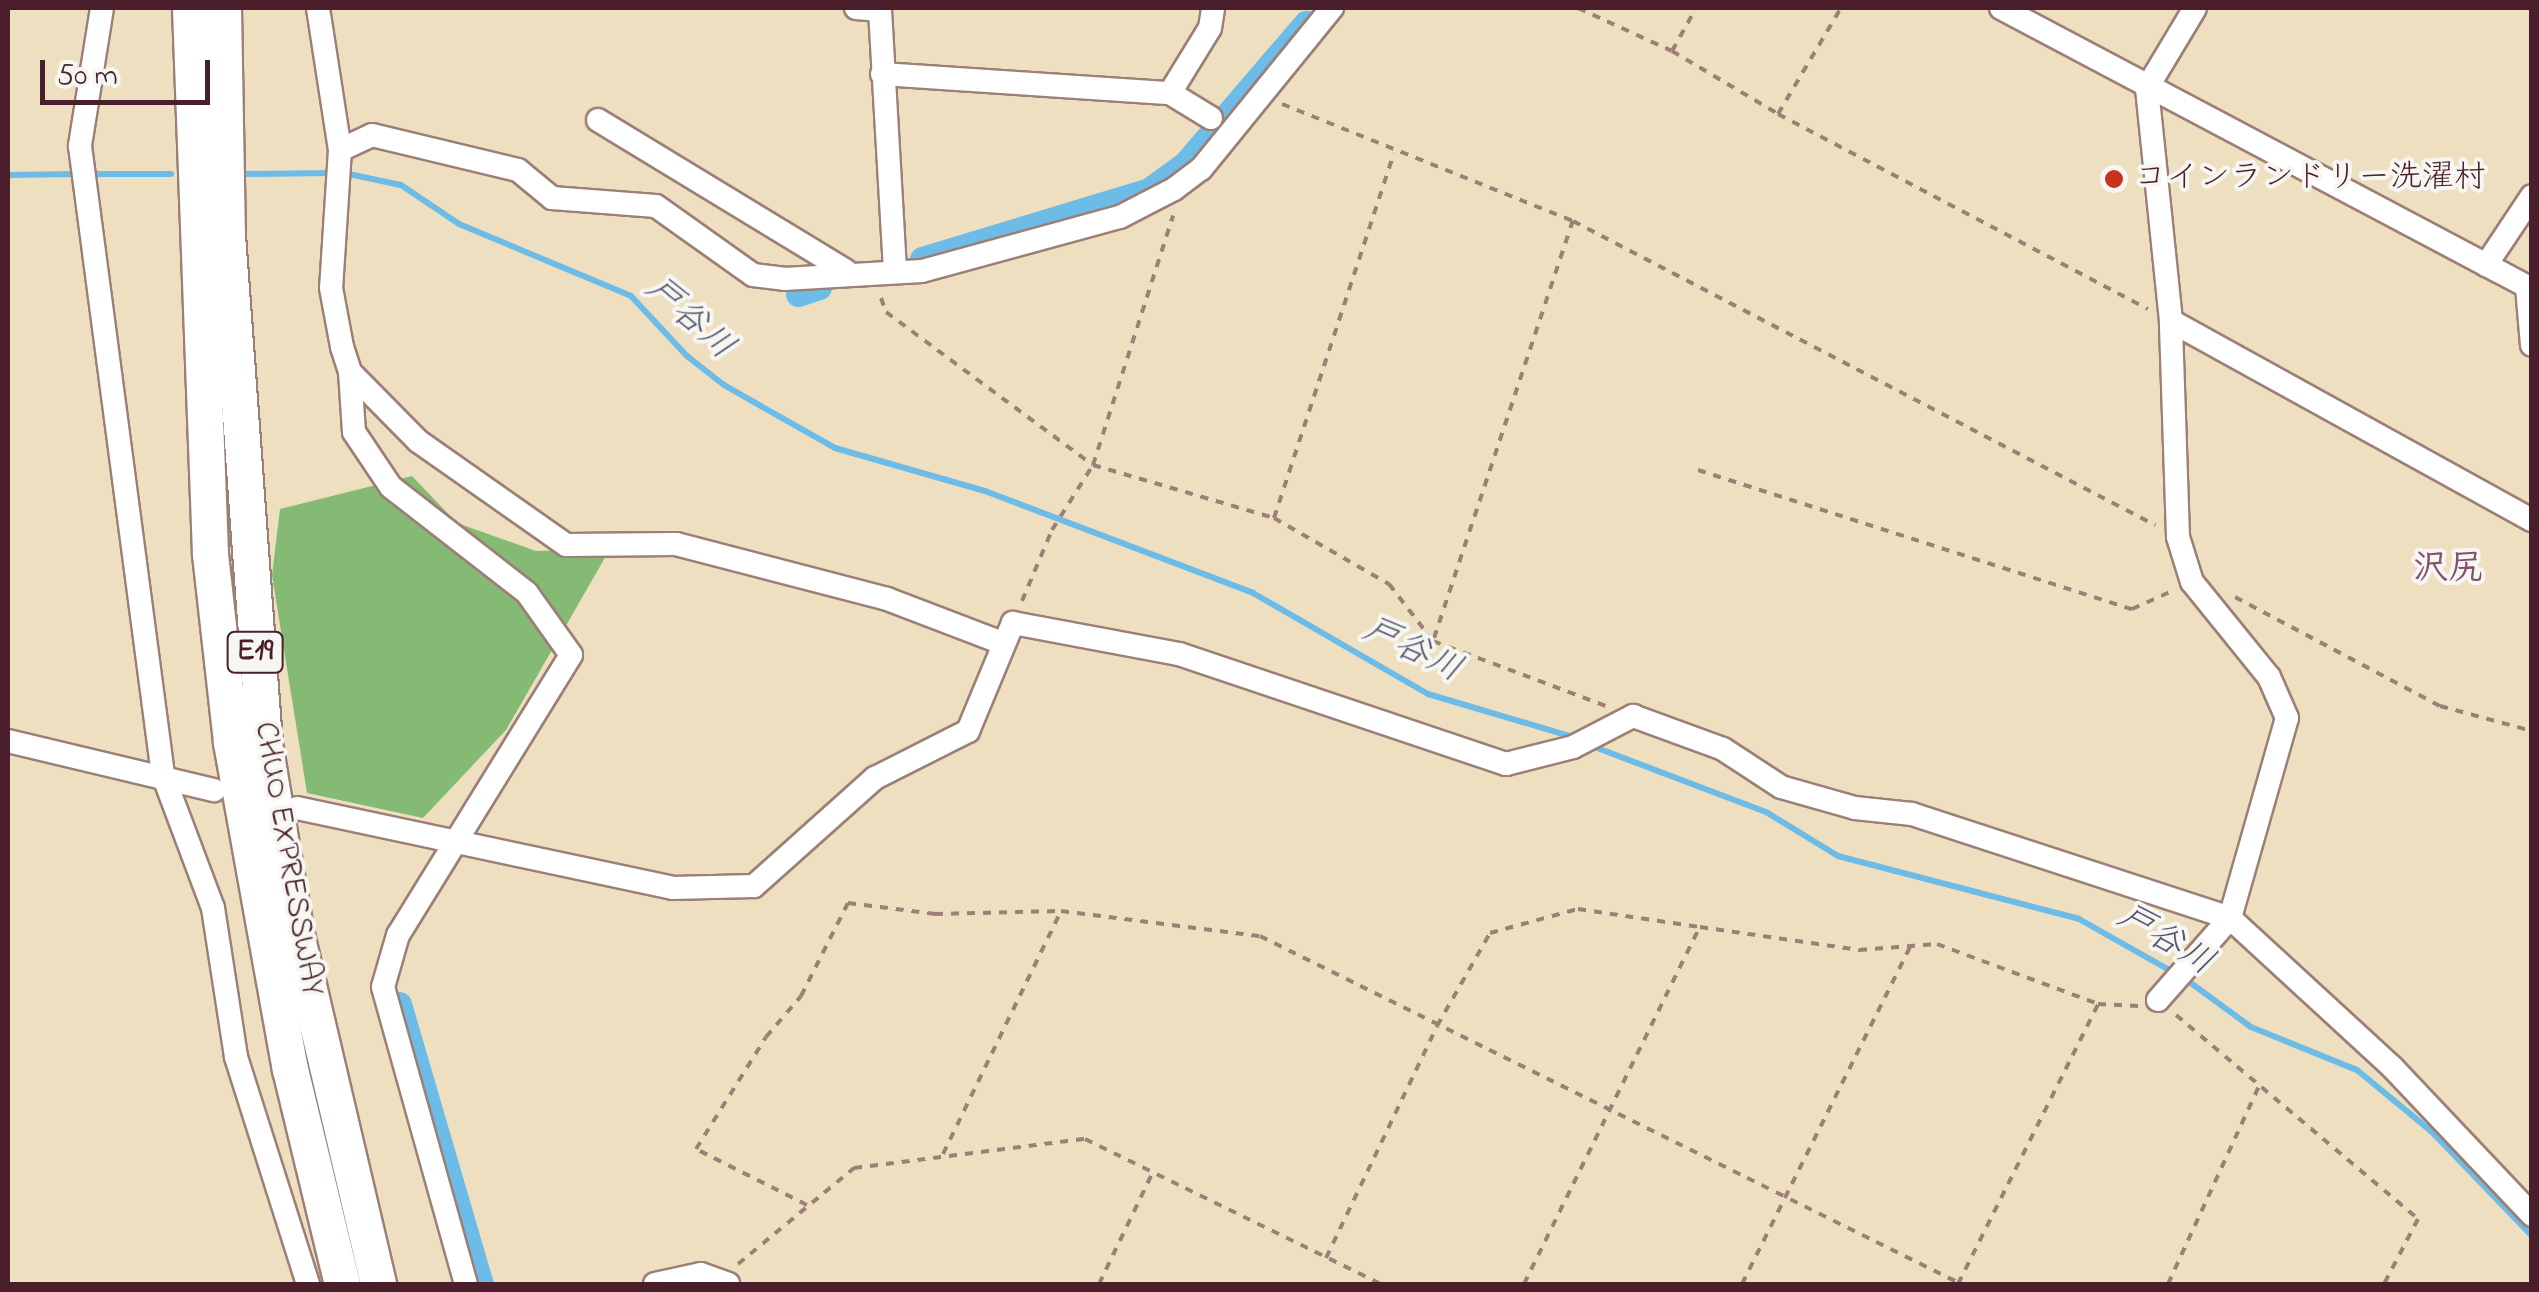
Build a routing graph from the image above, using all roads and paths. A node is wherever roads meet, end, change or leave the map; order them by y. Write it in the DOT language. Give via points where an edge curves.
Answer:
graph roads {
  1 [pos="102,8"];
  2 [pos="190,8"];
  3 [pos="223,8"];
  4 [pos="318,8"];
  5 [pos="856,8"];
  6 [pos="1212,8"];
  7 [pos="1332,8"];
  8 [pos="1578,8"];
  9 [pos="1696,8"];
  10 [pos="1841,8"];
  11 [pos="2001,8"];
  12 [pos="2196,8"];
  13 [pos="1672,51"];
  14 [pos="882,74"];
  15 [pos="2147,88"];
  16 [pos="1267,92"];
  17 [pos="1170,93"];
  18 [pos="1778,114"];
  19 [pos="1212,118"];
  20 [pos="598,120"];
  21 [pos="1394,153"];
  22 [pos="339,154"];
  23 [pos="1201,168"];
  24 [pos="2532,196"];
  25 [pos="1572,220"];
  26 [pos="2486,265"];
  27 [pos="895,270"];
  28 [pos="846,271"];
  29 [pos="2530,288"];
  30 [pos="2171,322"];
  31 [pos="2532,344"];
  32 [pos="350,372"];
  33 [pos="1093,466"];
  34 [pos="1698,470"];
  35 [pos="1274,518"];
  36 [pos="2532,520"];
  37 [pos="2178,538"];
  38 [pos="2192,582"];
  39 [pos="2230,594"];
  40 [pos="1008,633"];
  41 [pos="1433,640"];
  42 [pos="1633,716"];
  43 [pos="2532,731"];
  44 [pos="8,741"];
  45 [pos="163,775"];
  46 [pos="214,790"];
  47 [pos="297,808"];
  48 [pos="453,844"];
  49 [pos="1062,911"];
  50 [pos="2230,918"];
  51 [pos="1700,927"];
  52 [pos="1911,946"];
  53 [pos="2167,992"];
  54 [pos="2098,1004"];
  55 [pos="1436,1026"];
  56 [pos="2260,1086"];
  57 [pos="1610,1112"];
  58 [pos="943,1155"];
  59 [pos="1152,1172"];
  60 [pos="1784,1198"];
  61 [pos="808,1204"];
  62 [pos="2532,1215"];
  63 [pos="1326,1258"];
  64 [pos="724,1282"];
  65 [pos="308,1284"];
  66 [pos="342,1284"];
  67 [pos="378,1284"];
  68 [pos="466,1284"];
  69 [pos="655,1284"];
  70 [pos="1098,1284"];
  71 [pos="1381,1284"];
  72 [pos="1524,1284"];
  73 [pos="1742,1284"];
  74 [pos="1959,1284"];
  75 [pos="2168,1284"];
  76 [pos="2384,1284"];
  1 -- 45 [label="street" via="80,146"];
  2 -- 66 [label="highway, CHUO EXPRESSWAY / E19" via="210,554 230,742 290,1069"];
  3 -- 67 [label="highway, CHUO EXPRESSWAY / E19" via="228,254 264,742 296,934"];
  4 -- 22 [label="street"];
  5 -- 14 [label="street" via="880,10"];
  6 -- 17 [label="street" via="1210,28"];
  7 -- 16 [label="street"];
  8 -- 13 [label="path"];
  9 -- 13 [label="path"];
  10 -- 18 [label="path"];
  11 -- 15 [label="street"];
  12 -- 15 [label="street"];
  13 -- 18 [label="path"];
  14 -- 17 [label="street"];
  14 -- 27 [label="street"];
  15 -- 26 [label="street"];
  15 -- 30 [label="street"];
  16 -- 21 [label="path" via="1295,114"];
  16 -- 23 [label="street"];
  17 -- 19 [label="street"];
  18 -- 30 [label="path"];
  20 -- 28 [label="street"];
  21 -- 25 [label="path"];
  21 -- 35 [label="path"];
  22 -- 28 [label="street" via="372,135 518,170 552,198 656,206 753,275 784,279"];
  22 -- 32 [label="street" via="332,288"];
  23 -- 27 [label="street" via="1120,217 922,271"];
  23 -- 33 [label="path" via="1171,219"];
  24 -- 26 [label="street"];
  25 -- 37 [label="path"];
  25 -- 41 [label="path"];
  26 -- 29 [label="street"];
  27 -- 28 [label="street"];
  28 -- 33 [label="path" via="878,291 886,312"];
  29 -- 31 [label="street"];
  30 -- 36 [label="street"];
  30 -- 37 [label="street"];
  32 -- 40 [label="street" via="418,441 566,545 676,544"];
  32 -- 48 [label="street" via="354,432 391,488 528,593 571,655"];
  33 -- 35 [label="path"];
  33 -- 40 [label="path" via="1052,530"];
  34 -- 38 [label="path" via="2132,610"];
  35 -- 41 [label="path" via="1389,584"];
  37 -- 38 [label="street"];
  38 -- 50 [label="street" via="2269,677 2287,718"];
  39 -- 43 [label="path" via="2440,706"];
  40 -- 42 [label="street" via="1180,654 1506,764 1584,743"];
  40 -- 48 [label="street" via="968,731 875,778 754,886 672,888"];
  41 -- 42 [label="path"];
  42 -- 50 [label="street" via="1723,749 1780,787 1855,808 1912,814"];
  44 -- 45 [label="street"];
  45 -- 46 [label="street"];
  45 -- 65 [label="street" via="212,908 236,1057"];
  47 -- 48 [label="street"];
  48 -- 68 [label="street" via="398,934 383,986"];
  49 -- 55 [label="path" via="1260,936"];
  49 -- 58 [label="path"];
  49 -- 61 [label="path" via="935,914 848,903 802,996 766,1038 696,1149"];
  50 -- 53 [label="street"];
  50 -- 62 [label="street" via="2393,1068"];
  51 -- 52 [label="path" via="1859,950"];
  51 -- 55 [label="path" via="1578,908 1490,933"];
  51 -- 57 [label="path"];
  52 -- 54 [label="path" via="1936,944"];
  52 -- 60 [label="path"];
  53 -- 54 [label="path" via="2133,1008"];
  53 -- 56 [label="path"];
  54 -- 74 [label="path"];
  55 -- 57 [label="path"];
  55 -- 63 [label="path"];
  56 -- 75 [label="path"];
  56 -- 76 [label="path" via="2418,1219"];
  57 -- 60 [label="path"];
  57 -- 72 [label="path"];
  58 -- 59 [label="path" via="1086,1139"];
  58 -- 61 [label="path" via="854,1168"];
  59 -- 63 [label="path"];
  59 -- 70 [label="path"];
  60 -- 73 [label="path"];
  60 -- 74 [label="path"];
  61 -- 64 [label="path"];
  63 -- 71 [label="path"];
  64 -- 69 [label="street" via="701,1274"];
}
